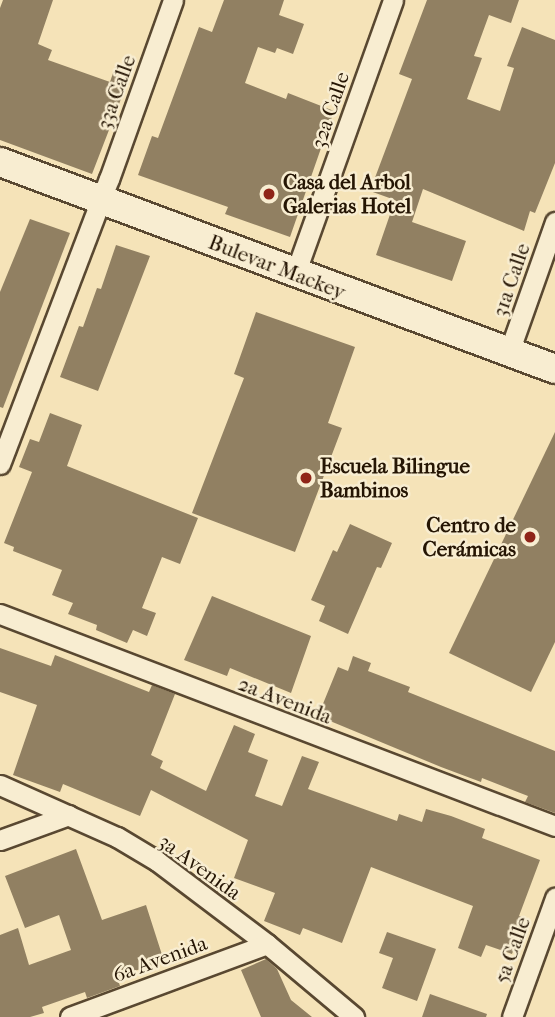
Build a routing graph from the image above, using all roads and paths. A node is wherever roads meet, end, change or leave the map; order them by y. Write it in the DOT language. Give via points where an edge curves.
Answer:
graph roads {
  1 [pos="173,0"];
  2 [pos="393,0"];
  3 [pos="0,162"];
  4 [pos="101,200"];
  5 [pos="555,222"];
  6 [pos="295,274"];
  7 [pos="509,352"];
  8 [pos="555,369"];
  9 [pos="0,464"];
  10 [pos="0,614"];
  11 [pos="0,785"];
  12 [pos="69,815"];
  13 [pos="555,826"];
  14 [pos="0,840"];
  15 [pos="555,898"];
  16 [pos="267,944"];
  17 [pos="70,1017"];
  18 [pos="354,1017"];
  19 [pos="512,1017"];
  1 -- 4 [label="street, 33a Calle"];
  2 -- 6 [label="street, 32a Calle"];
  3 -- 4 [label="main road, Bulevar Mackey"];
  4 -- 6 [label="main road, Bulevar Mackey"];
  4 -- 9 [label="street, 33a Calle"];
  5 -- 7 [label="street, 31a Calle"];
  6 -- 7 [label="main road, Bulevar Mackey"];
  7 -- 8 [label="main road, Bulevar Mackey"];
  10 -- 13 [label="street, 2a Avenida"];
  11 -- 12 [label="street, 3a Avenida"];
  12 -- 14 [label="street"];
  12 -- 16 [label="street, 3a Avenida" via="157,861"];
  15 -- 19 [label="street, 5a Calle"];
  16 -- 17 [label="street, 6a Avenida"];
  16 -- 18 [label="street, 3a Avenida"];
}
